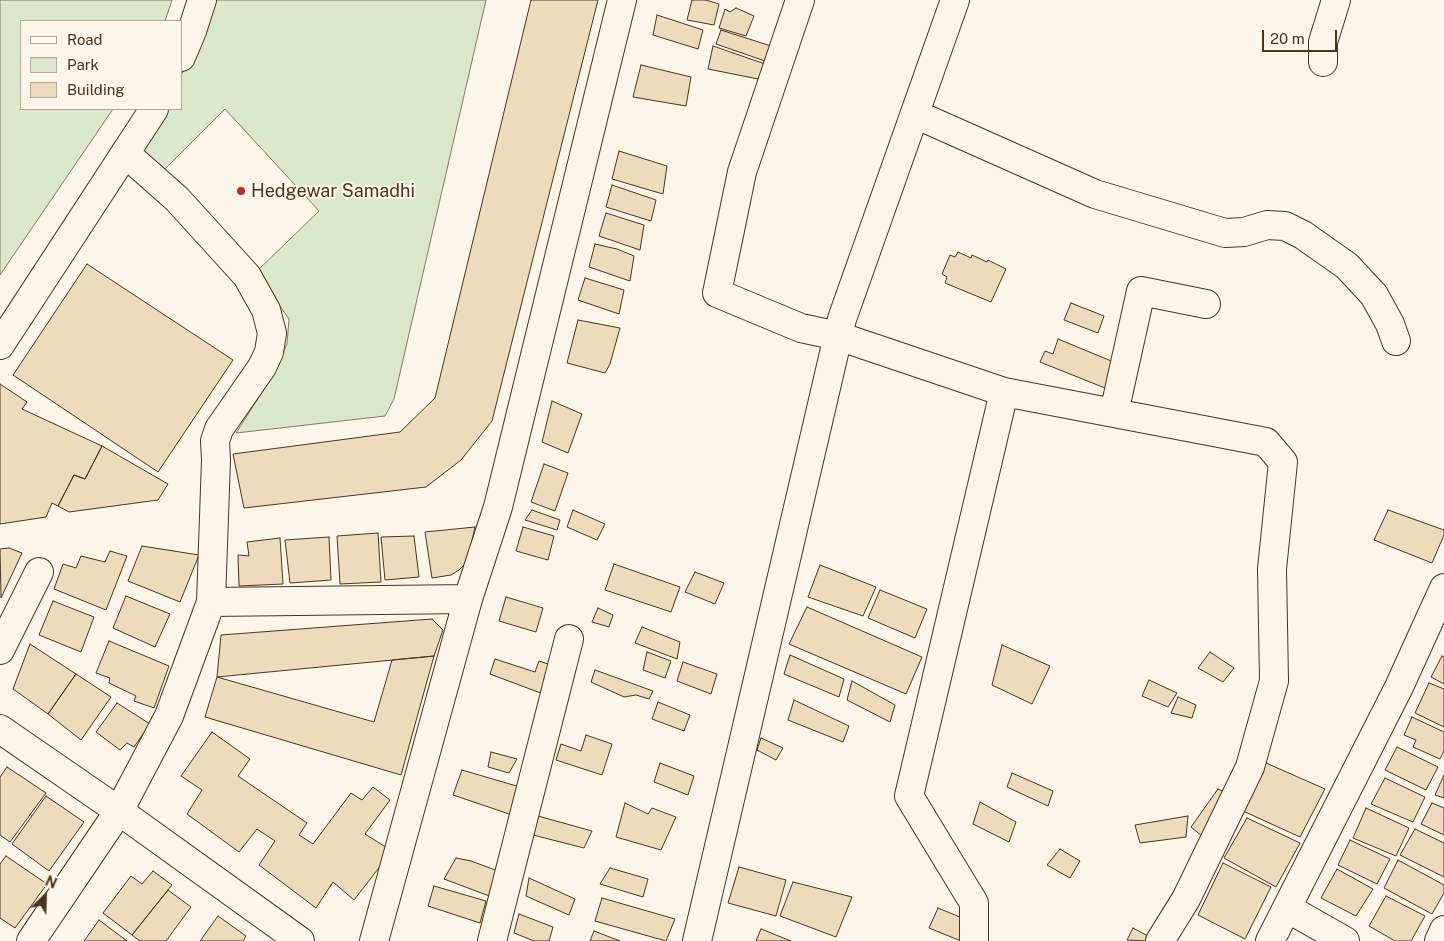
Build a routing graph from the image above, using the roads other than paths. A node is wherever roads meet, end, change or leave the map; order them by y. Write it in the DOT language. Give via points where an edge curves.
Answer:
graph roads {
  1 [pos="202,0"];
  2 [pos="622,0"];
  3 [pos="800,0"];
  4 [pos="956,0"];
  5 [pos="1336,0"];
  6 [pos="182,55"];
  7 [pos="1323,62"];
  8 [pos="153,110"];
  9 [pos="915,114"];
  10 [pos="125,153"];
  11 [pos="1206,304"];
  12 [pos="838,336"];
  13 [pos="1396,341"];
  14 [pos="0,345"];
  15 [pos="1004,392"];
  16 [pos="1114,413"];
  17 [pos="39,572"];
  18 [pos="1444,588"];
  19 [pos="468,599"];
  20 [pos="211,602"];
  21 [pos="569,638"];
  22 [pos="0,650"];
  23 [pos="0,729"];
  24 [pos="119,811"];
  25 [pos="1286,908"];
  26 [pos="1444,930"];
  27 [pos="31,941"];
  28 [pos="300,941"];
  29 [pos="374,941"];
  30 [pos="492,941"];
  31 [pos="698,941"];
  32 [pos="974,941"];
  33 [pos="1160,941"];
  34 [pos="1270,941"];
  35 [pos="1345,941"];
  36 [pos="1439,941"];
  1 -- 6 [label="street"];
  2 -- 19 [label="street" via="498,507"];
  3 -- 12 [label="street" via="742,172 717,293 801,328"];
  4 -- 9 [label="street"];
  5 -- 7 [label="street" via="1323,42"];
  8 -- 10 [label="street"];
  9 -- 12 [label="street"];
  9 -- 13 [label="street" via="1095,194 1225,233 1244,232 1267,225 1285,226 1347,266 1374,295"];
  10 -- 14 [label="street"];
  10 -- 20 [label="street" via="176,199 247,276 266,310 272,333 262,367 219,429 216,441"];
  11 -- 16 [label="street" via="1141,291"];
  12 -- 15 [label="street"];
  12 -- 31 [label="street"];
  15 -- 16 [label="street"];
  15 -- 32 [label="street" via="909,796 974,903"];
  16 -- 33 [label="street" via="1266,442 1283,462 1272,570 1274,681 1250,767 1186,899"];
  17 -- 22 [label="street"];
  18 -- 25 [label="street" via="1399,688"];
  19 -- 20 [label="street"];
  19 -- 29 [label="street"];
  20 -- 24 [label="street" via="169,716"];
  21 -- 30 [label="street"];
  23 -- 24 [label="street"];
  24 -- 27 [label="street"];
  24 -- 28 [label="street"];
  25 -- 34 [label="street"];
  25 -- 35 [label="street"];
  26 -- 36 [label="street"];
}
